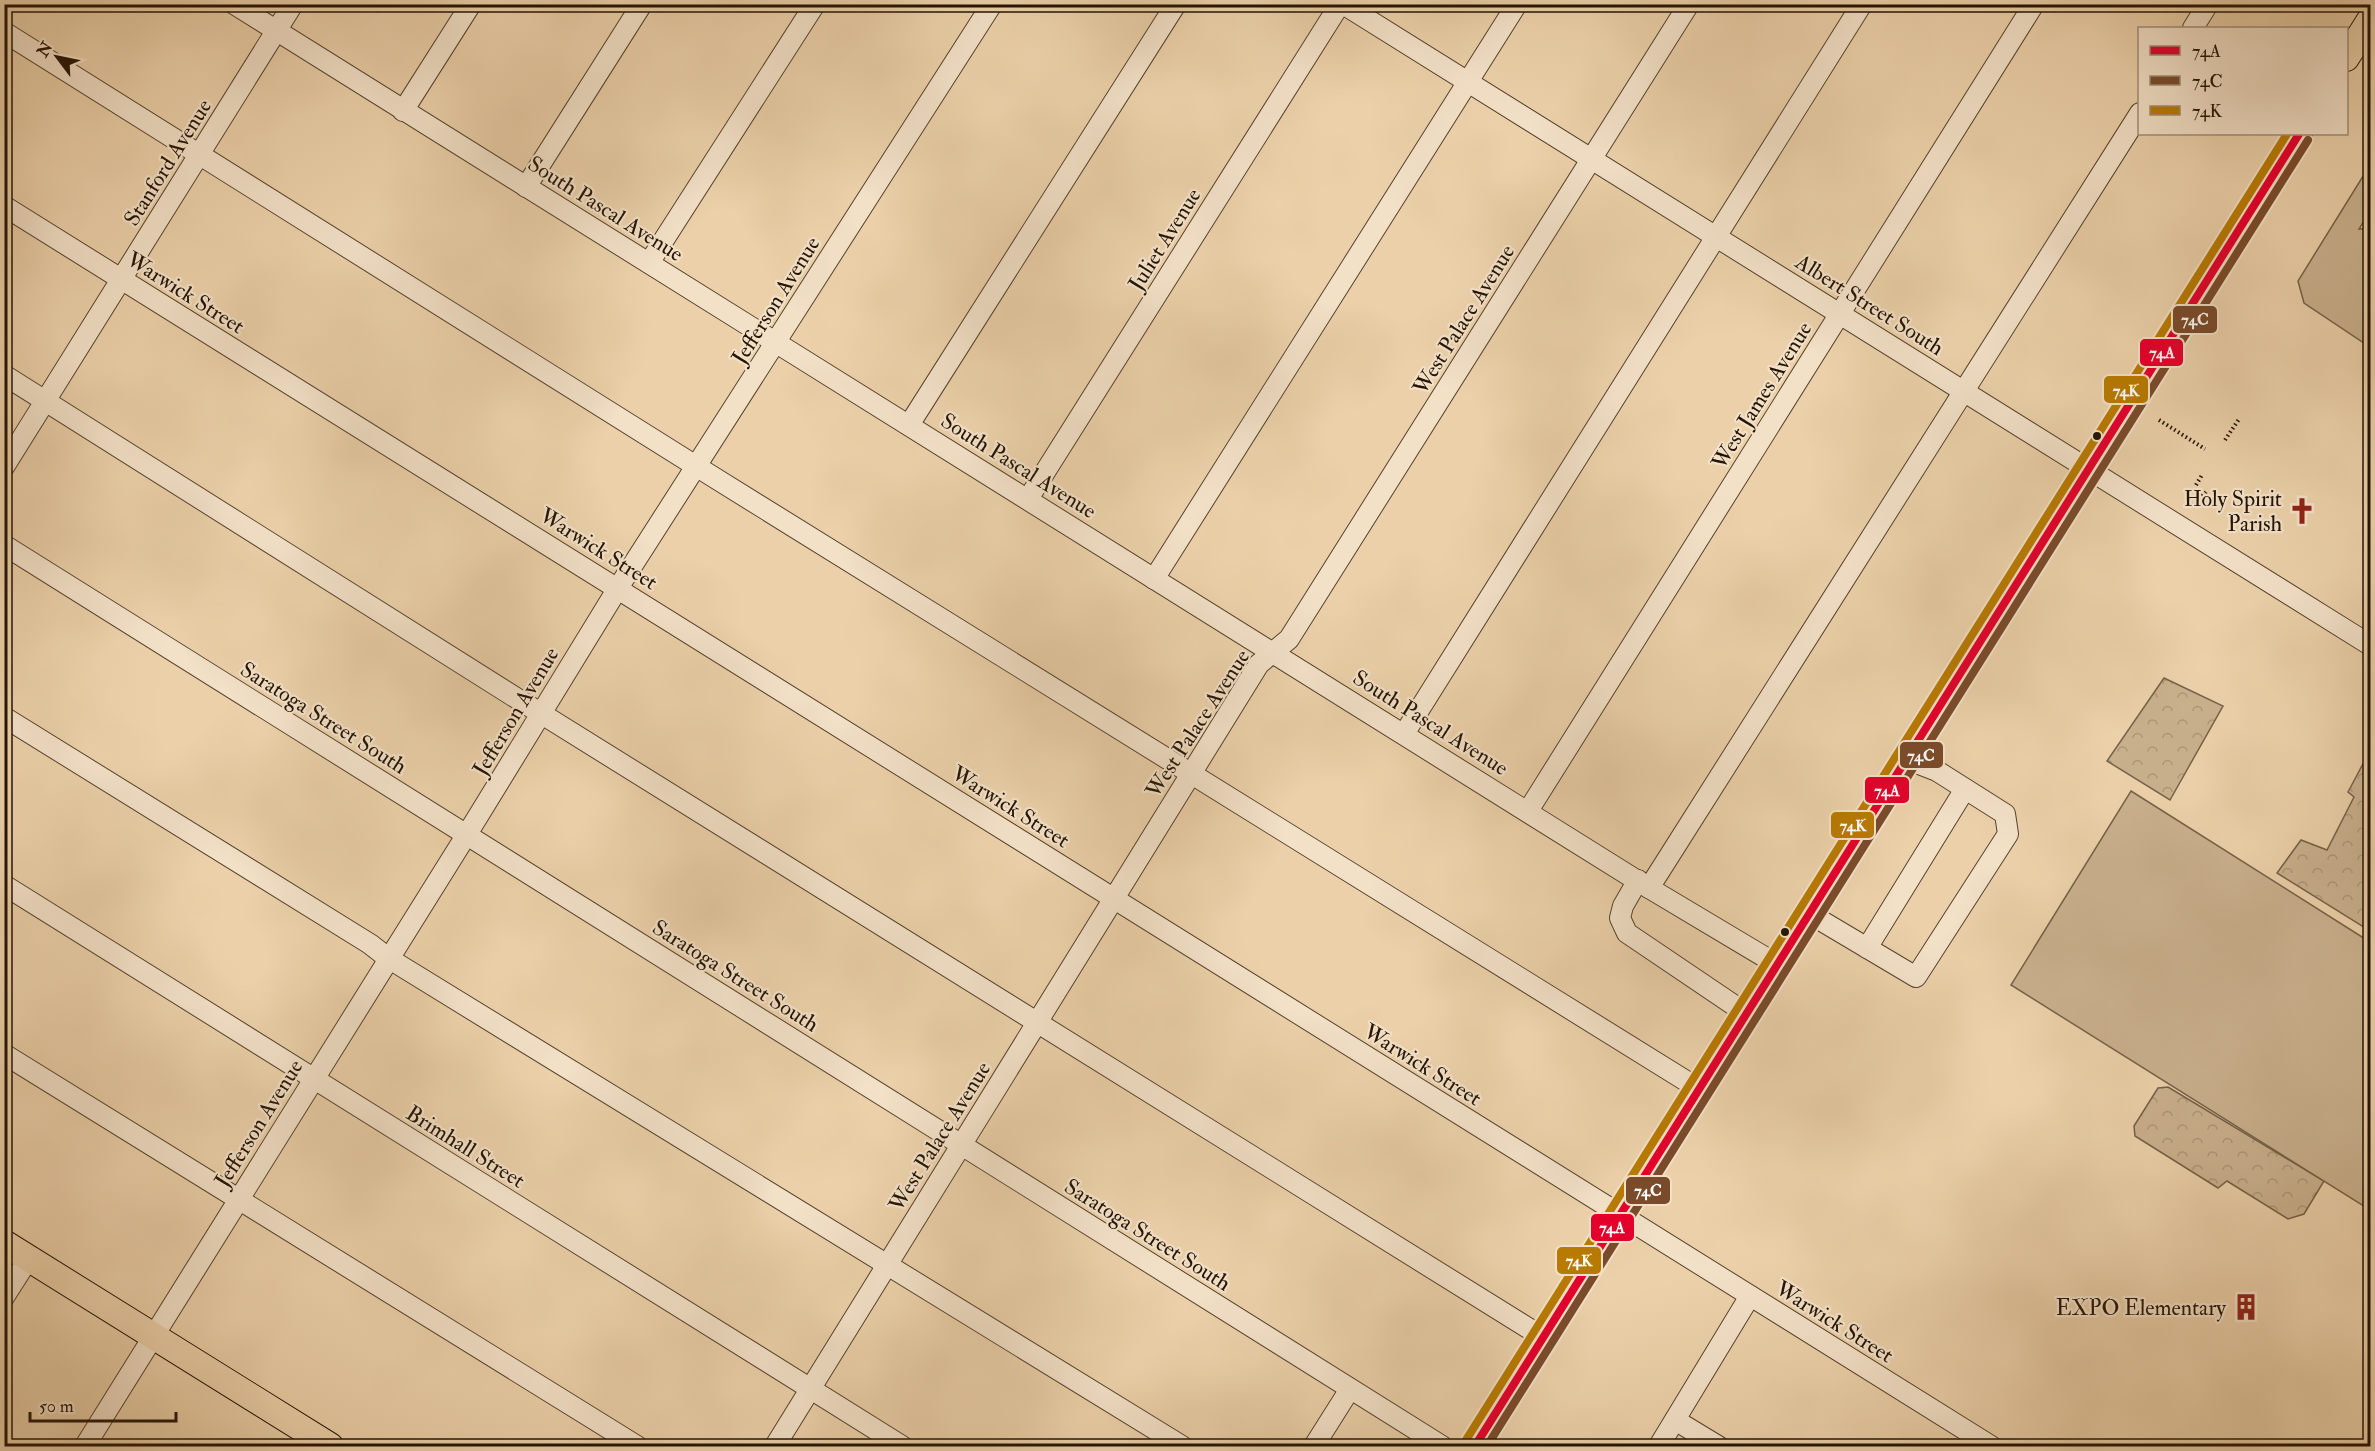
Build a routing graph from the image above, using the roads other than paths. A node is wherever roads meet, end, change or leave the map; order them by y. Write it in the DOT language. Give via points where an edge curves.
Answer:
graph roads {
  1 [pos="234,4"];
  2 [pos="293,4"];
  3 [pos="471,4"];
  4 [pos="642,4"];
  5 [pos="815,4"];
  6 [pos="992,4"];
  7 [pos="1176,4"];
  8 [pos="1342,4"];
  9 [pos="1517,4"];
  10 [pos="1689,4"];
  11 [pos="1862,4"];
  12 [pos="2034,4"];
  13 [pos="2208,4"];
  14 [pos="2370,20"];
  15 [pos="2194,27"];
  16 [pos="276,31"];
  17 [pos="4,33"];
  18 [pos="2348,55"];
  19 [pos="1468,82"];
  20 [pos="404,111"];
  21 [pos="2138,115"];
  22 [pos="2298,135"];
  23 [pos="200,155"];
  24 [pos="1592,159"];
  25 [pos="526,187"];
  26 [pos="4,206"];
  27 [pos="1717,237"];
  28 [pos="649,263"];
  29 [pos="122,280"];
  30 [pos="1840,314"];
  31 [pos="776,342"];
  32 [pos="4,375"];
  33 [pos="1963,391"];
  34 [pos="46,401"];
  35 [pos="909,424"];
  36 [pos="696,466"];
  37 [pos="4,467"];
  38 [pos="2089,470"];
  39 [pos="1028,499"];
  40 [pos="4,545"];
  41 [pos="1154,579"];
  42 [pos="618,588"];
  43 [pos="2370,645"];
  44 [pos="1272,652"];
  45 [pos="541,713"];
  46 [pos="4,717"];
  47 [pos="1404,734"];
  48 [pos="1906,759"];
  49 [pos="1192,773"];
  50 [pos="1965,789"];
  51 [pos="1528,811"];
  52 [pos="466,835"];
  53 [pos="1643,884"];
  54 [pos="4,885"];
  55 [pos="1114,899"];
  56 [pos="1809,914"];
  57 [pos="1867,948"];
  58 [pos="388,958"];
  59 [pos="1778,965"];
  60 [pos="1747,1014"];
  61 [pos="1037,1023"];
  62 [pos="4,1054"];
  63 [pos="313,1079"];
  64 [pos="1699,1089"];
  65 [pos="962,1145"];
  66 [pos="239,1199"];
  67 [pos="1621,1216"];
  68 [pos="4,1243"];
  69 [pos="29,1258"];
  70 [pos="888,1265"];
  71 [pos="1750,1296"];
  72 [pos="4,1297"];
  73 [pos="153,1336"];
  74 [pos="1544,1338"];
  75 [pos="811,1389"];
  76 [pos="1350,1389"];
  77 [pos="1675,1420"];
  78 [pos="85,1446"];
  79 [pos="330,1446"];
  80 [pos="637,1446"];
  81 [pos="776,1446"];
  82 [pos="902,1446"];
  83 [pos="1182,1446"];
  84 [pos="1314,1446"];
  85 [pos="1442,1446"];
  86 [pos="1475,1446"];
  87 [pos="1659,1446"];
  88 [pos="1718,1446"];
  89 [pos="1991,1446"];
  1 -- 16 [label="street, South Pascal Avenue"];
  2 -- 16 [label="street, Stanford Avenue"];
  3 -- 20 [label="street"];
  4 -- 25 [label="street"];
  5 -- 28 [label="street"];
  6 -- 31 [label="street, Jefferson Avenue"];
  7 -- 35 [label="street"];
  8 -- 19 [label="street, Albert Street South"];
  8 -- 39 [label="street, Juliet Avenue"];
  9 -- 19 [label="street"];
  10 -- 24 [label="street, West Palace Avenue"];
  11 -- 27 [label="street"];
  12 -- 30 [label="street, West James Avenue"];
  13 -- 15 [label="street"];
  14 -- 18 [label="main road"];
  16 -- 20 [label="street, South Pascal Avenue"];
  16 -- 23 [label="street, Stanford Avenue"];
  17 -- 23 [label="street"];
  19 -- 24 [label="street, Albert Street South"];
  19 -- 41 [label="street"];
  20 -- 25 [label="street, South Pascal Avenue"];
  21 -- 33 [label="street"];
  22 -- 38 [label="main road"];
  23 -- 29 [label="street, Stanford Avenue"];
  23 -- 36 [label="street"];
  24 -- 27 [label="street, Albert Street South"];
  24 -- 44 [label="street, West Palace Avenue" via="1291,636"];
  25 -- 28 [label="street, South Pascal Avenue"];
  26 -- 29 [label="street, Warwick Street"];
  27 -- 30 [label="street, Albert Street South"];
  27 -- 47 [label="street"];
  28 -- 31 [label="street, South Pascal Avenue"];
  29 -- 34 [label="street, Stanford Avenue"];
  29 -- 42 [label="street, Warwick Street"];
  30 -- 33 [label="street, Albert Street South"];
  30 -- 51 [label="street, West James Avenue"];
  31 -- 35 [label="street, South Pascal Avenue"];
  31 -- 36 [label="street, Jefferson Avenue"];
  32 -- 34 [label="street"];
  33 -- 38 [label="street, Albert Street South"];
  33 -- 53 [label="street"];
  34 -- 37 [label="street, Stanford Avenue"];
  34 -- 45 [label="street"];
  35 -- 39 [label="street, South Pascal Avenue"];
  36 -- 42 [label="street, Jefferson Avenue"];
  36 -- 49 [label="street"];
  38 -- 43 [label="street, Albert Street South"];
  38 -- 48 [label="main road"];
  39 -- 41 [label="street, South Pascal Avenue"];
  40 -- 52 [label="street, Saratoga Street South"];
  41 -- 44 [label="street, South Pascal Avenue"];
  42 -- 45 [label="street, Jefferson Avenue"];
  42 -- 55 [label="street, Warwick Street"];
  44 -- 47 [label="street, South Pascal Avenue"];
  44 -- 49 [label="street, West Palace Avenue" via="1259,664"];
  45 -- 52 [label="street, Jefferson Avenue"];
  45 -- 61 [label="street"];
  46 -- 58 [label="street"];
  47 -- 51 [label="street, South Pascal Avenue"];
  48 -- 50 [label="street" via="1937,771"];
  48 -- 56 [label="main road"];
  49 -- 55 [label="street, West Palace Avenue"];
  49 -- 64 [label="street"];
  50 -- 57 [label="street"];
  50 -- 57 [label="street" via="2005,814 2008,834 1916,977"];
  51 -- 53 [label="street, South Pascal Avenue"];
  52 -- 58 [label="street, Jefferson Avenue"];
  52 -- 65 [label="street, Saratoga Street South"];
  53 -- 59 [label="street, South Pascal Avenue"];
  53 -- 60 [label="street" via="1623,906 1620,918 1627,933"];
  54 -- 63 [label="street, Brimhall Street"];
  55 -- 61 [label="street, West Palace Avenue"];
  55 -- 67 [label="street, Warwick Street"];
  56 -- 57 [label="street"];
  56 -- 59 [label="main road"];
  58 -- 63 [label="street, Jefferson Avenue"];
  58 -- 70 [label="street"];
  59 -- 60 [label="main road"];
  60 -- 64 [label="main road"];
  61 -- 65 [label="street, West Palace Avenue"];
  61 -- 74 [label="street"];
  62 -- 66 [label="street"];
  63 -- 66 [label="street, Jefferson Avenue"];
  63 -- 75 [label="street, Brimhall Street"];
  64 -- 67 [label="main road"];
  65 -- 70 [label="street, West Palace Avenue"];
  65 -- 76 [label="street, Saratoga Street South"];
  66 -- 73 [label="street, Jefferson Avenue"];
  66 -- 80 [label="street"];
  67 -- 71 [label="street, Warwick Street"];
  67 -- 74 [label="main road"];
  68 -- 69 [label="main road"];
  69 -- 72 [label="street"];
  69 -- 73 [label="main road"];
  70 -- 75 [label="street, West Palace Avenue"];
  70 -- 83 [label="street"];
  71 -- 77 [label="street"];
  71 -- 89 [label="street, Warwick Street"];
  73 -- 78 [label="street, Jefferson Avenue"];
  73 -- 79 [label="main road"];
  74 -- 86 [label="main road"];
  75 -- 81 [label="street, West Palace Avenue"];
  75 -- 82 [label="street, Brimhall Street"];
  76 -- 84 [label="street"];
  76 -- 85 [label="street, Saratoga Street South"];
  77 -- 87 [label="street"];
  77 -- 88 [label="street"];
}
